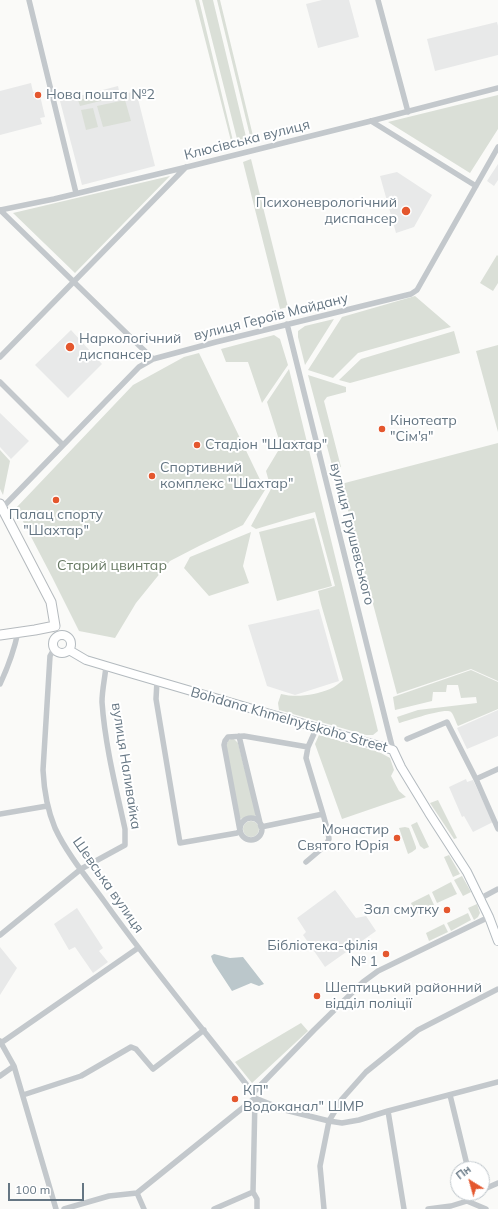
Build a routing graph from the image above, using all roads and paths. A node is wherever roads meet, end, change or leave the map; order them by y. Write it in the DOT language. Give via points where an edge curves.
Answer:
graph roads {
  1 [pos="29,0"];
  2 [pos="378,0"];
  3 [pos="498,88"];
  4 [pos="408,112"];
  5 [pos="372,121"];
  6 [pos="498,147"];
  7 [pos="187,167"];
  8 [pos="476,186"];
  9 [pos="76,194"];
  10 [pos="0,210"];
  11 [pos="74,282"];
  12 [pos="288,324"];
  13 [pos="0,357"];
  14 [pos="153,359"];
  15 [pos="0,382"];
  16 [pos="63,445"];
  17 [pos="1,506"];
  18 [pos="55,626"];
  19 [pos="18,632"];
  20 [pos="0,635"];
  21 [pos="59,635"];
  22 [pos="54,649"];
  23 [pos="69,650"];
  24 [pos="106,666"];
  25 [pos="157,681"];
  26 [pos="0,684"];
  27 [pos="317,727"];
  28 [pos="239,736"];
  29 [pos="407,739"];
  30 [pos="308,747"];
  31 [pos="393,750"];
  32 [pos="498,769"];
  33 [pos="476,779"];
  34 [pos="47,806"];
  35 [pos="0,814"];
  36 [pos="323,814"];
  37 [pos="261,826"];
  38 [pos="498,829"];
  39 [pos="240,831"];
  40 [pos="306,862"];
  41 [pos="81,869"];
  42 [pos="498,889"];
  43 [pos="481,898"];
  44 [pos="489,917"];
  45 [pos="0,934"];
  46 [pos="498,942"];
  47 [pos="138,948"];
  48 [pos="498,988"];
  49 [pos="204,1030"];
  50 [pos="1,1042"];
  51 [pos="14,1066"];
  52 [pos="0,1076"];
  53 [pos="498,1082"];
  54 [pos="23,1095"];
  55 [pos="254,1095"];
  56 [pos="450,1095"];
  57 [pos="388,1111"];
  58 [pos="329,1121"];
  59 [pos="466,1161"];
  60 [pos="253,1192"];
  61 [pos="137,1193"];
  62 [pos="467,1201"];
  63 [pos="56,1209"];
  64 [pos="64,1209"];
  65 [pos="144,1209"];
  66 [pos="214,1209"];
  67 [pos="257,1209"];
  68 [pos="324,1209"];
  69 [pos="404,1209"];
  70 [pos="428,1209"];
  71 [pos="486,1209"];
  1 -- 9 [label="street"];
  2 -- 4 [label="street"];
  3 -- 4 [label="street, Клюсівська вулиця"];
  4 -- 5 [label="street, Клюсівська вулиця"];
  5 -- 7 [label="street, Клюсівська вулиця"];
  5 -- 8 [label="street"];
  6 -- 8 [label="street, вулиця Героїв Майдану"];
  7 -- 9 [label="street, Клюсівська вулиця"];
  7 -- 11 [label="street"];
  8 -- 12 [label="street, вулиця Героїв Майдану" via="417,290 411,294"];
  9 -- 10 [label="street, Клюсівська вулиця"];
  10 -- 11 [label="street"];
  11 -- 13 [label="street"];
  11 -- 14 [label="street"];
  12 -- 14 [label="street, вулиця Героїв Майдану"];
  12 -- 31 [label="street, вулиця Грушевського"];
  14 -- 16 [label="street, вулиця Героїв Майдану" via="139,368"];
  15 -- 16 [label="street"];
  16 -- 17 [label="street, вулиця Героїв Майдану"];
  17 -- 18 [label="main road" via="51,602"];
  18 -- 19 [label="main road"];
  18 -- 21 [label="main road"];
  19 -- 20 [label="main road"];
  19 -- 26 [label="street" via="9,665"];
  21 -- 22 [label="main road" via="53,640"];
  21 -- 23 [label="main road" via="70,638"];
  22 -- 23 [label="main road" via="61,653"];
  22 -- 34 [label="street, Шевська вулиця" via="50,656 43,770"];
  23 -- 24 [label="main road, Bohdana Khmelnytskoho Street" via="86,660"];
  24 -- 25 [label="main road, Bohdana Khmelnytskoho Street"];
  24 -- 41 [label="street, вулиця Наливайка" via="102,701 126,838 124,845"];
  25 -- 27 [label="main road, Bohdana Khmelnytskoho Street"];
  25 -- 39 [label="street" via="156,698 180,843"];
  27 -- 30 [label="street"];
  27 -- 31 [label="main road, Bohdana Khmelnytskoho Street"];
  28 -- 30 [label="street"];
  28 -- 37 [label="street"];
  28 -- 39 [label="street" via="228,737 224,745"];
  29 -- 33 [label="street" via="447,722"];
  30 -- 36 [label="street" via="306,758"];
  31 -- 43 [label="main road, Bohdana Khmelnytskoho Street"];
  32 -- 33 [label="street"];
  33 -- 38 [label="street"];
  34 -- 35 [label="street"];
  34 -- 41 [label="street, Шевська вулиця" via="66,848"];
  36 -- 37 [label="street"];
  36 -- 40 [label="street" via="328,832 326,845"];
  37 -- 39 [label="street" via="256,820 248,818 242,823"];
  37 -- 39 [label="street" via="262,830 254,839 244,837"];
  41 -- 45 [label="street, вулиця Наливайка"];
  41 -- 47 [label="street, Шевська вулиця"];
  42 -- 43 [label="street"];
  43 -- 44 [label="main road, Bohdana Khmelnytskoho Street"];
  44 -- 46 [label="main road, Bohdana Khmelnytskoho Street"];
  44 -- 55 [label="street" via="378,971 363,982"];
  47 -- 49 [label="street, Шевська вулиця"];
  47 -- 50 [label="street"];
  48 -- 58 [label="street" via="418,1030 366,1072 342,1099"];
  49 -- 54 [label="street" via="153,1069 136,1049 131,1047 81,1076"];
  49 -- 55 [label="street, Шевська вулиця"];
  50 -- 51 [label="street"];
  51 -- 52 [label="street"];
  51 -- 54 [label="street"];
  53 -- 56 [label="street"];
  54 -- 63 [label="street"];
  55 -- 58 [label="street" via="285,1110"];
  55 -- 60 [label="street"];
  55 -- 61 [label="street"];
  56 -- 57 [label="street"];
  56 -- 59 [label="street"];
  57 -- 58 [label="street" via="342,1123"];
  57 -- 69 [label="street"];
  58 -- 68 [label="street" via="320,1166"];
  60 -- 66 [label="street"];
  60 -- 67 [label="street" via="257,1199"];
  61 -- 64 [label="street" via="109,1196"];
  61 -- 65 [label="street"];
  62 -- 70 [label="street"];
  62 -- 71 [label="street"];
}
